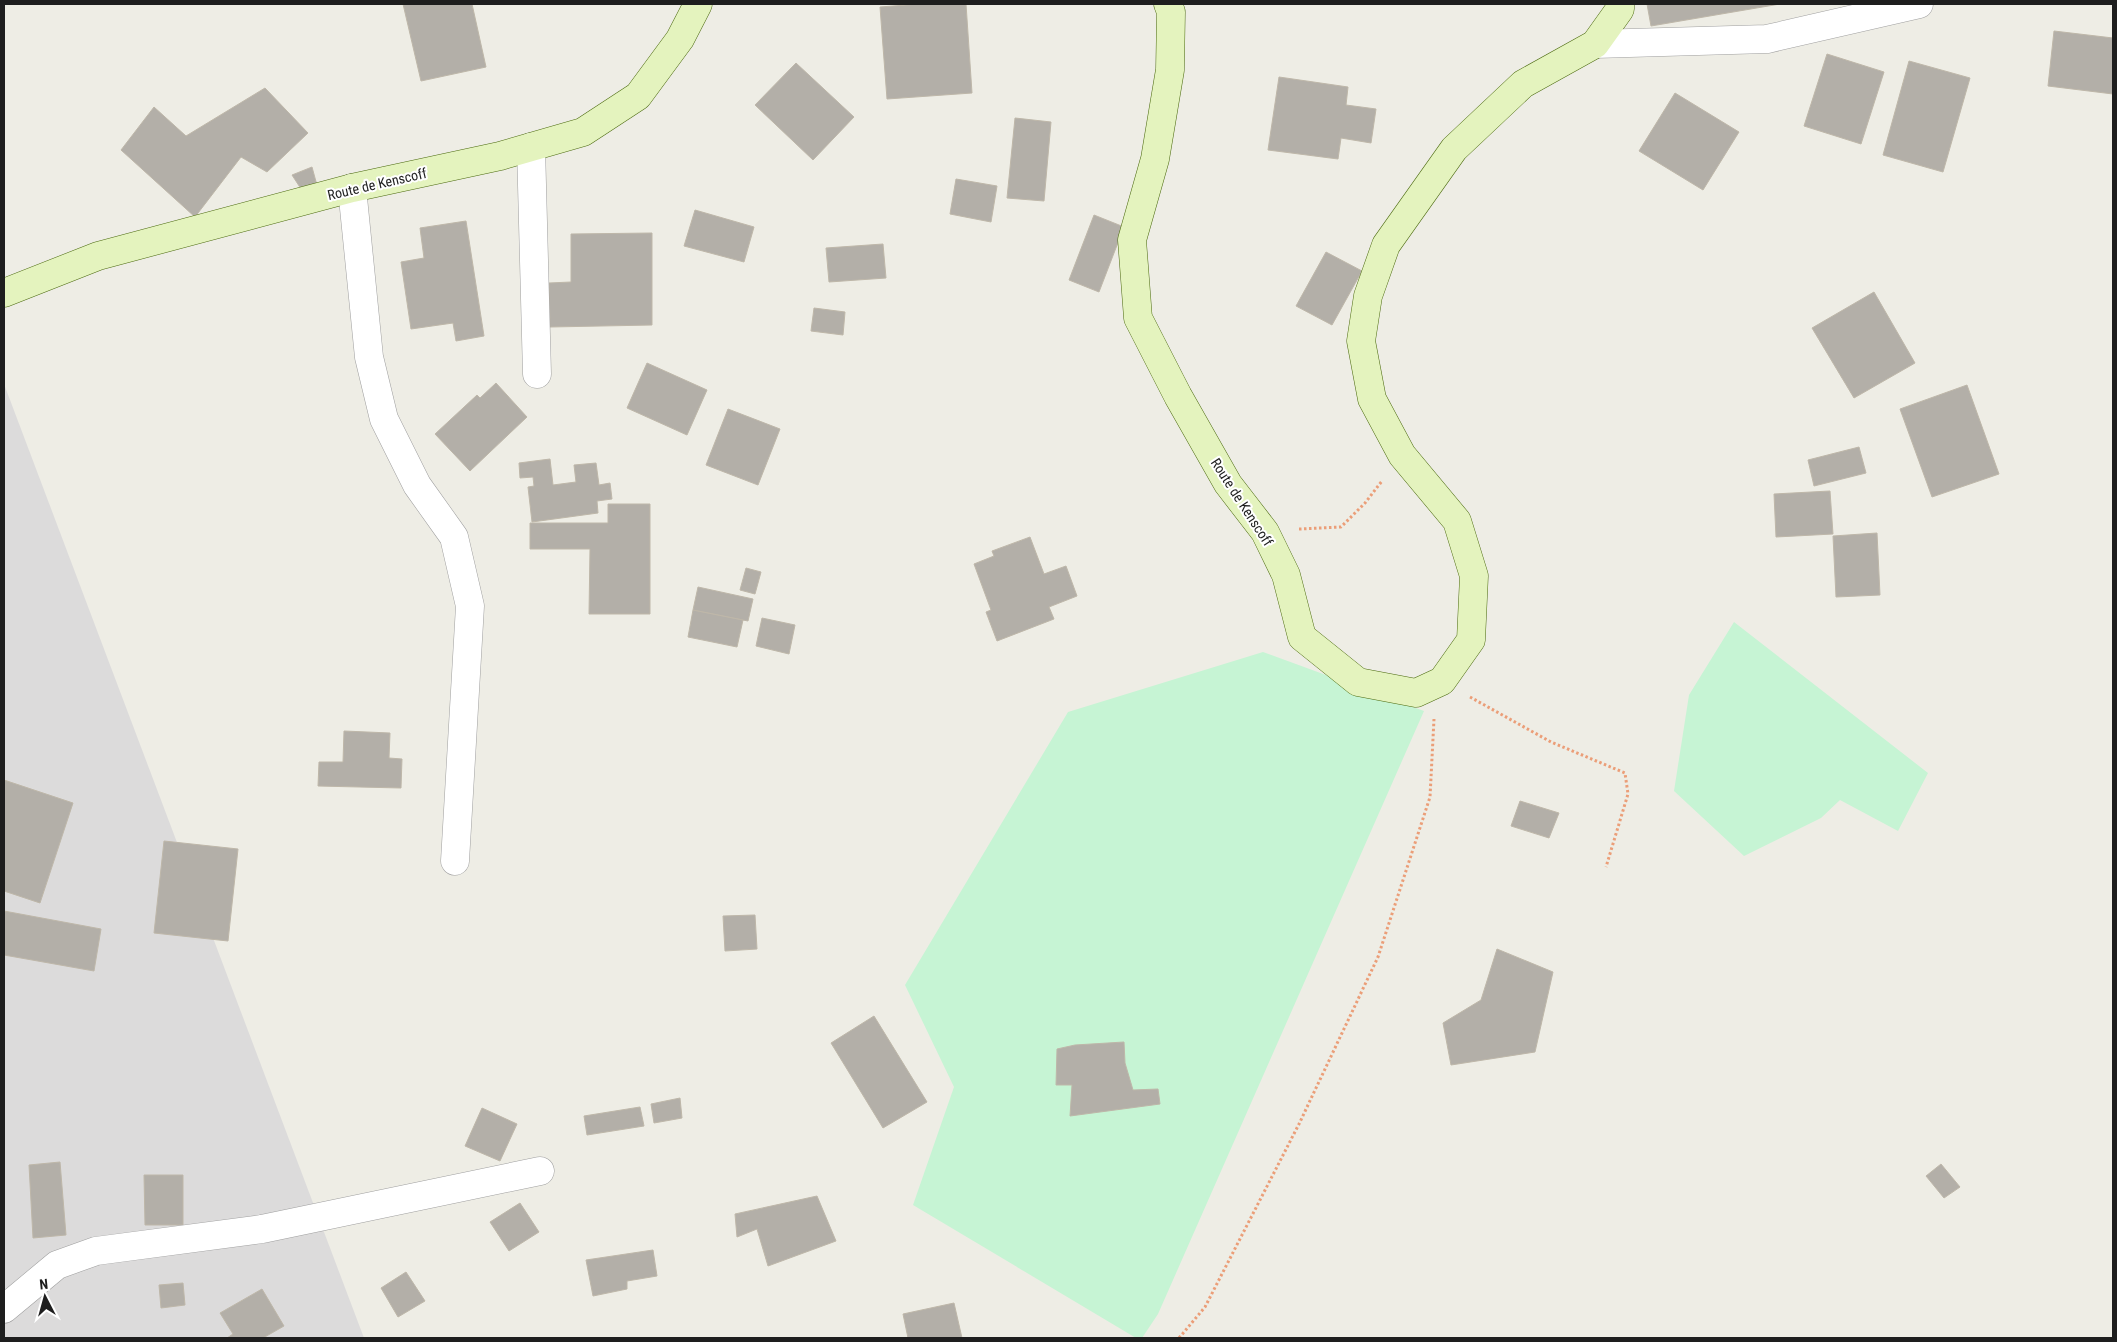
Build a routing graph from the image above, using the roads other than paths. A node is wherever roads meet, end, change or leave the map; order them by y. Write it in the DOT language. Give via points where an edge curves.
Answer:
graph roads {
  1 [pos="698,4"];
  2 [pos="1168,4"];
  3 [pos="1620,4"];
  4 [pos="1919,4"];
  5 [pos="1595,44"];
  6 [pos="531,147"];
  7 [pos="352,188"];
  8 [pos="4,293"];
  9 [pos="537,374"];
  10 [pos="455,861"];
  11 [pos="540,1171"];
  12 [pos="4,1309"];
  1 -- 6 [label="main road, Route de Kenscoff" via="680,39 638,96 583,132"];
  2 -- 5 [label="main road, Route de Kenscoff" via="1172,12 1170,70 1155,159 1132,240 1138,318 1219,469 1265,532 1286,576 1302,637 1358,682 1416,693 1442,681 1472,640 1474,576 1457,521 1402,455 1372,399 1360,340 1368,296 1386,245 1454,150 1523,84"];
  3 -- 5 [label="main road, Route de Kenscoff" via="1620,9"];
  4 -- 5 [label="street" via="1767,38"];
  6 -- 7 [label="main road, Route de Kenscoff"];
  6 -- 9 [label="street"];
  7 -- 8 [label="main road, Route de Kenscoff" via="98,256"];
  7 -- 10 [label="street" via="369,357 384,418 417,485 454,537 470,606"];
  11 -- 12 [label="street" via="262,1229 96,1251 57,1265"];
}
